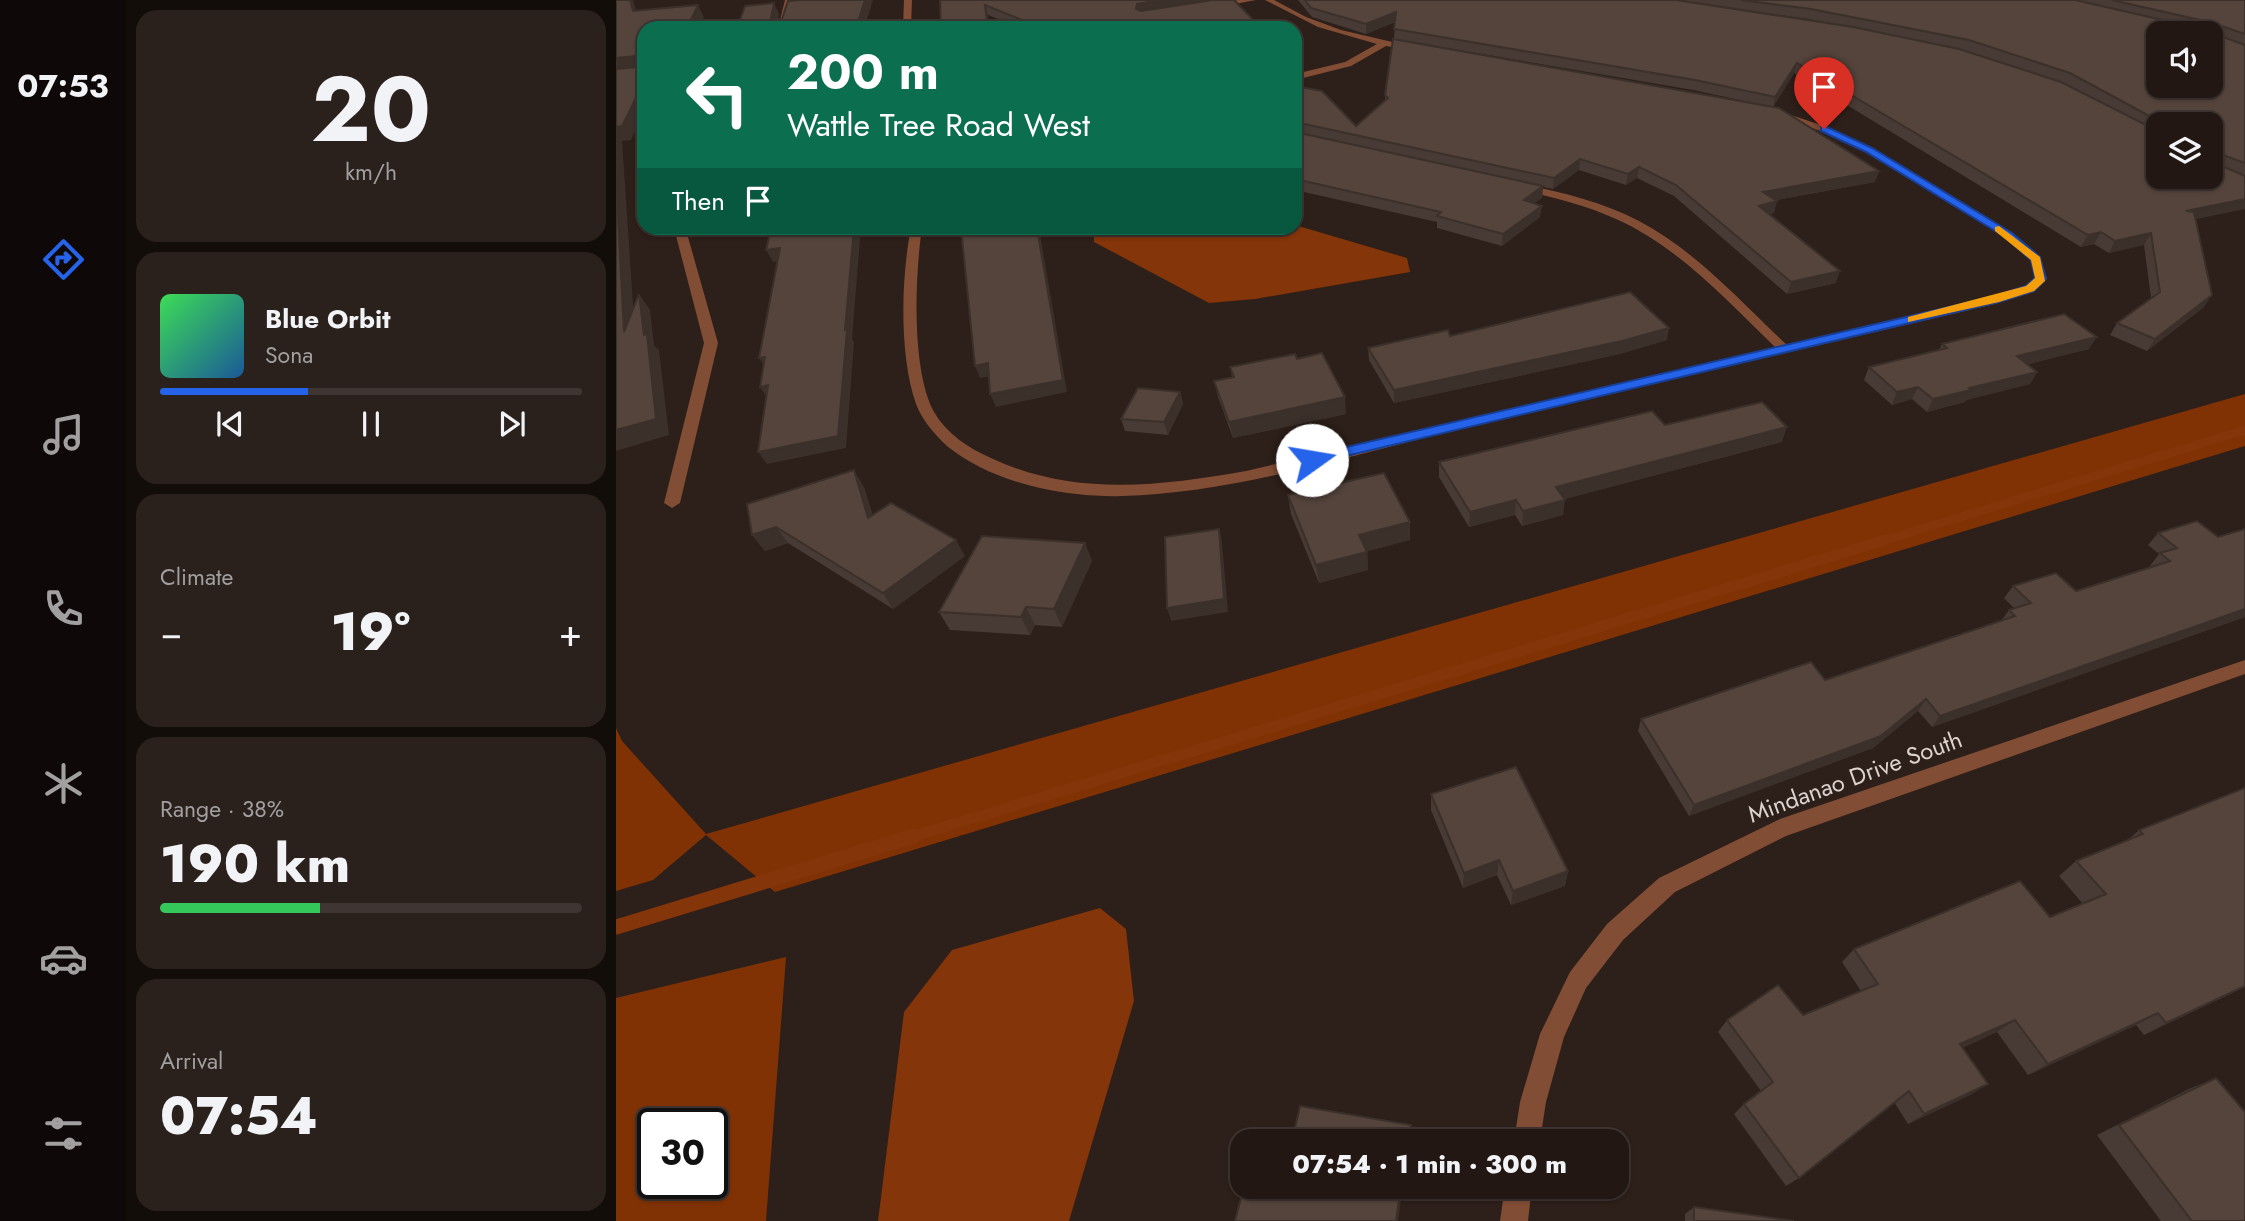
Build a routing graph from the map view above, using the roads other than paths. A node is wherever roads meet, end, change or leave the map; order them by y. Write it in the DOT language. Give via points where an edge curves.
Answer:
graph roads {
  1 [pos="789,0"];
  2 [pos="908,0"];
  3 [pos="1252,0"];
  4 [pos="1269,0"];
  5 [pos="1197,8"];
  6 [pos="784,21"];
  7 [pos="907,21"];
  8 [pos="1384,43"];
  9 [pos="1426,49"];
  10 [pos="1302,75"];
  11 [pos="1766,112"];
  12 [pos="1506,183"];
  13 [pos="681,235"];
  14 [pos="915,235"];
  15 [pos="1784,349"];
  16 [pos="672,503"];
  17 [pos="2245,667"];
  18 [pos="1529,1129"];
  19 [pos="1517,1199"];
  20 [pos="1514,1221"];
  1 -- 6 [label="street"];
  2 -- 7 [label="street"];
  3 -- 5 [label="street"];
  4 -- 8 [label="street" via="1312,23"];
  8 -- 9 [label="street"];
  8 -- 10 [label="street" via="1349,64"];
  11 -- 15 [label="street" via="1824,129 1869,150 2008,235 2036,259 2041,279 2030,289 1995,300"];
  12 -- 15 [label="street" via="1602,209 1651,233 1685,257"];
  13 -- 16 [label="street" via="711,343"];
  14 -- 15 [label="street" via="913,340 923,402 935,425 957,446 998,468 1028,480 1073,487 1119,491 1177,487 1312,460"];
  17 -- 18 [label="street, Mindanao Drive South" via="1780,829 1667,885 1615,932 1578,980 1552,1034"];
  19 -- 20 [label="street"];
}
